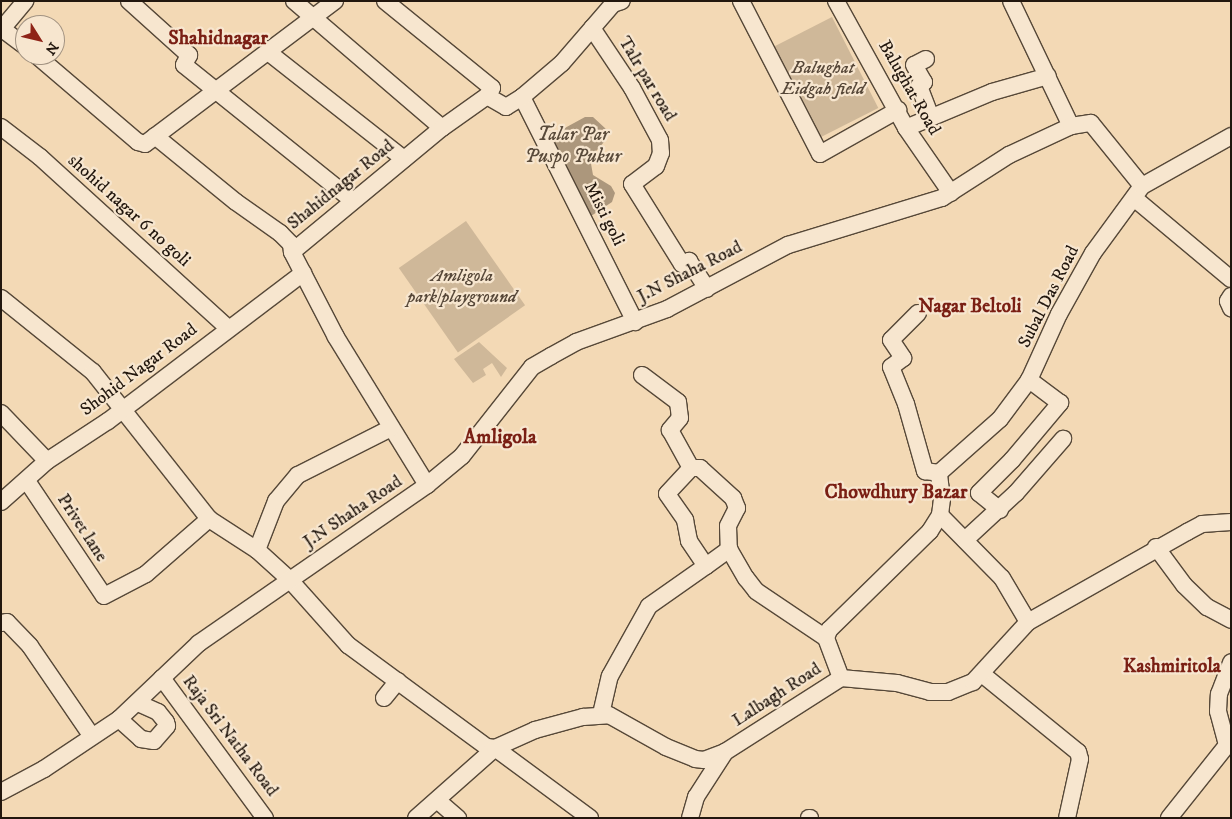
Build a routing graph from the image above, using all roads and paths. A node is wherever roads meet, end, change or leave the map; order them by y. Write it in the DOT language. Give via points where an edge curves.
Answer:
graph roads {
  1 [pos="25,1"];
  2 [pos="128,1"];
  3 [pos="294,1"];
  4 [pos="335,1"];
  5 [pos="385,1"];
  6 [pos="741,1"];
  7 [pos="836,1"];
  8 [pos="1011,1"];
  9 [pos="616,2"];
  10 [pos="313,20"];
  11 [pos="592,28"];
  12 [pos="2,29"];
  13 [pos="15,39"];
  14 [pos="268,52"];
  15 [pos="926,59"];
  16 [pos="48,65"];
  17 [pos="1048,76"];
  18 [pos="214,91"];
  19 [pos="522,98"];
  20 [pos="483,99"];
  21 [pos="898,110"];
  22 [pos="931,118"];
  23 [pos="1071,126"];
  24 [pos="1,127"];
  25 [pos="442,128"];
  26 [pos="906,128"];
  27 [pos="155,136"];
  28 [pos="1231,136"];
  29 [pos="404,159"];
  30 [pos="951,192"];
  31 [pos="1138,192"];
  32 [pos="352,200"];
  33 [pos="292,252"];
  34 [pos="303,273"];
  35 [pos="1231,279"];
  36 [pos="707,289"];
  37 [pos="1231,296"];
  38 [pos="1,298"];
  39 [pos="1231,308"];
  40 [pos="918,313"];
  41 [pos="635,322"];
  42 [pos="228,328"];
  43 [pos="1033,373"];
  44 [pos="642,375"];
  45 [pos="124,408"];
  46 [pos="1,414"];
  47 [pos="391,428"];
  48 [pos="1063,439"];
  49 [pos="47,461"];
  50 [pos="691,468"];
  51 [pos="939,473"];
  52 [pos="27,481"];
  53 [pos="427,485"];
  54 [pos="1,502"];
  55 [pos="1000,510"];
  56 [pos="940,515"];
  57 [pos="209,518"];
  58 [pos="1231,522"];
  59 [pos="965,540"];
  60 [pos="1156,547"];
  61 [pos="729,549"];
  62 [pos="257,550"];
  63 [pos="706,566"];
  64 [pos="289,579"];
  65 [pos="1231,620"];
  66 [pos="1028,622"];
  67 [pos="1,623"];
  68 [pos="826,638"];
  69 [pos="1231,662"];
  70 [pos="982,674"];
  71 [pos="162,678"];
  72 [pos="841,678"];
  73 [pos="398,681"];
  74 [pos="384,698"];
  75 [pos="138,703"];
  76 [pos="601,714"];
  77 [pos="119,719"];
  78 [pos="91,735"];
  79 [pos="491,748"];
  80 [pos="725,752"];
  81 [pos="1,792"];
  82 [pos="437,800"];
  83 [pos="265,818"];
  84 [pos="416,818"];
  85 [pos="458,818"];
  86 [pos="590,818"];
  87 [pos="690,818"];
  88 [pos="1067,818"];
  89 [pos="1169,818"];
  1 -- 12 [label="street"];
  2 -- 18 [label="street" via="189,55 184,65"];
  3 -- 10 [label="street"];
  4 -- 10 [label="street"];
  5 -- 20 [label="street" via="492,88"];
  6 -- 21 [label="street" via="820,154"];
  7 -- 21 [label="street, Balughat Road"];
  8 -- 17 [label="street"];
  9 -- 11 [label="street"];
  10 -- 14 [label="street"];
  10 -- 25 [label="street"];
  11 -- 19 [label="street" via="562,63"];
  11 -- 36 [label="street, Talr par road" via="632,88 660,140 661,153 656,166 632,184 682,264 689,261"];
  12 -- 13 [label="street"];
  14 -- 18 [label="street"];
  14 -- 29 [label="street"];
  15 -- 22 [label="street" via="914,65 924,82 918,86"];
  16 -- 27 [label="street" via="138,142 144,144"];
  17 -- 22 [label="street" via="992,92"];
  17 -- 23 [label="street"];
  18 -- 27 [label="street"];
  18 -- 32 [label="street"];
  19 -- 20 [label="street" via="506,107"];
  19 -- 41 [label="street, Misti goli"];
  20 -- 25 [label="street, Shahidnagar Road"];
  21 -- 26 [label="street, Balughat Road"];
  22 -- 26 [label="street"];
  23 -- 30 [label="street, J.N Shaha Road" via="994,163"];
  23 -- 31 [label="street, J.N Shaha Road" via="1091,123"];
  24 -- 42 [label="street, shohid nagar 6 no goli" via="40,157"];
  25 -- 29 [label="street, Shahidnagar Road"];
  26 -- 30 [label="street, Balughat Road"];
  27 -- 33 [label="street" via="200,175 280,233 290,244"];
  28 -- 31 [label="street"];
  29 -- 32 [label="street, Shahidnagar Road"];
  30 -- 36 [label="street, J.N Shaha Road" via="915,208 788,245"];
  31 -- 35 [label="street"];
  31 -- 43 [label="street, Subal Das Road" via="1093,253 1059,314"];
  32 -- 33 [label="street, Shahidnagar Road"];
  33 -- 34 [label="street, Shahidnagar Road"];
  34 -- 42 [label="street, Shohid Nagar Road"];
  34 -- 47 [label="street, Shahidnagar Road" via="336,337"];
  36 -- 41 [label="street, J.N Shaha Road"];
  37 -- 39 [label="street" via="1228,301"];
  38 -- 45 [label="street" via="65,347"];
  40 -- 51 [label="street" via="892,340 903,358 891,367 906,404 925,471"];
  41 -- 53 [label="street, J.N Shaha Road" via="576,342 532,367 462,456"];
  42 -- 45 [label="street, Shohid Nagar Road"];
  43 -- 51 [label="street, Subal Das Road" via="1000,419"];
  43 -- 55 [label="street" via="1060,403 1031,440 979,493"];
  44 -- 50 [label="street" via="678,402 680,418 670,430"];
  45 -- 49 [label="street, Shohid Nagar Road"];
  45 -- 57 [label="street"];
  46 -- 49 [label="street"];
  47 -- 53 [label="street, Shahidnagar Road"];
  47 -- 62 [label="street" via="298,475 276,501"];
  48 -- 55 [label="street"];
  49 -- 52 [label="street, Shohid Nagar Road"];
  50 -- 61 [label="street" via="700,468 736,505 728,526"];
  50 -- 63 [label="street" via="667,494 685,520 689,541"];
  51 -- 56 [label="street"];
  52 -- 54 [label="street, Shohid Nagar Road"];
  52 -- 57 [label="street, Privet lane" via="104,596 146,574"];
  53 -- 64 [label="street, J.N Shaha Road"];
  55 -- 59 [label="street"];
  56 -- 59 [label="street"];
  56 -- 68 [label="street" via="930,530 884,572 829,630"];
  57 -- 62 [label="street"];
  58 -- 60 [label="street, Lalbagh Road" via="1202,524"];
  59 -- 66 [label="street" via="1002,578"];
  60 -- 65 [label="street" via="1184,586 1207,607"];
  60 -- 66 [label="street, Lalbagh Road"];
  61 -- 63 [label="street"];
  61 -- 68 [label="street" via="756,591"];
  62 -- 64 [label="street"];
  63 -- 76 [label="street" via="649,606 610,676"];
  64 -- 71 [label="street, J.N Shaha Road" via="199,644"];
  64 -- 73 [label="street" via="348,645"];
  66 -- 70 [label="street, Lalbagh Road"];
  67 -- 78 [label="street" via="8,622 30,646"];
  68 -- 72 [label="street"];
  69 -- 89 [label="street" via="1218,703 1227,745"];
  70 -- 72 [label="street, Lalbagh Road" via="973,682 948,692 930,692 879,680"];
  70 -- 88 [label="street" via="1078,752 1080,759"];
  71 -- 75 [label="street, J.N Shaha Road"];
  71 -- 83 [label="street, Raja Sri Natha Road"];
  72 -- 80 [label="street, Lalbagh Road"];
  73 -- 74 [label="street"];
  73 -- 79 [label="street"];
  75 -- 77 [label="street, J.N Shaha Road"];
  75 -- 77 [label="street" via="158,712 166,722 167,726 154,742 141,739"];
  76 -- 79 [label="street" via="535,730"];
  76 -- 80 [label="street, Lalbagh Road" via="621,720 695,760"];
  77 -- 78 [label="street, J.N Shaha Road"];
  78 -- 81 [label="street, J.N Shaha Road" via="44,769"];
  79 -- 82 [label="street"];
  79 -- 86 [label="street"];
  80 -- 87 [label="street" via="696,797"];
  82 -- 84 [label="street"];
  82 -- 85 [label="street"];
}
